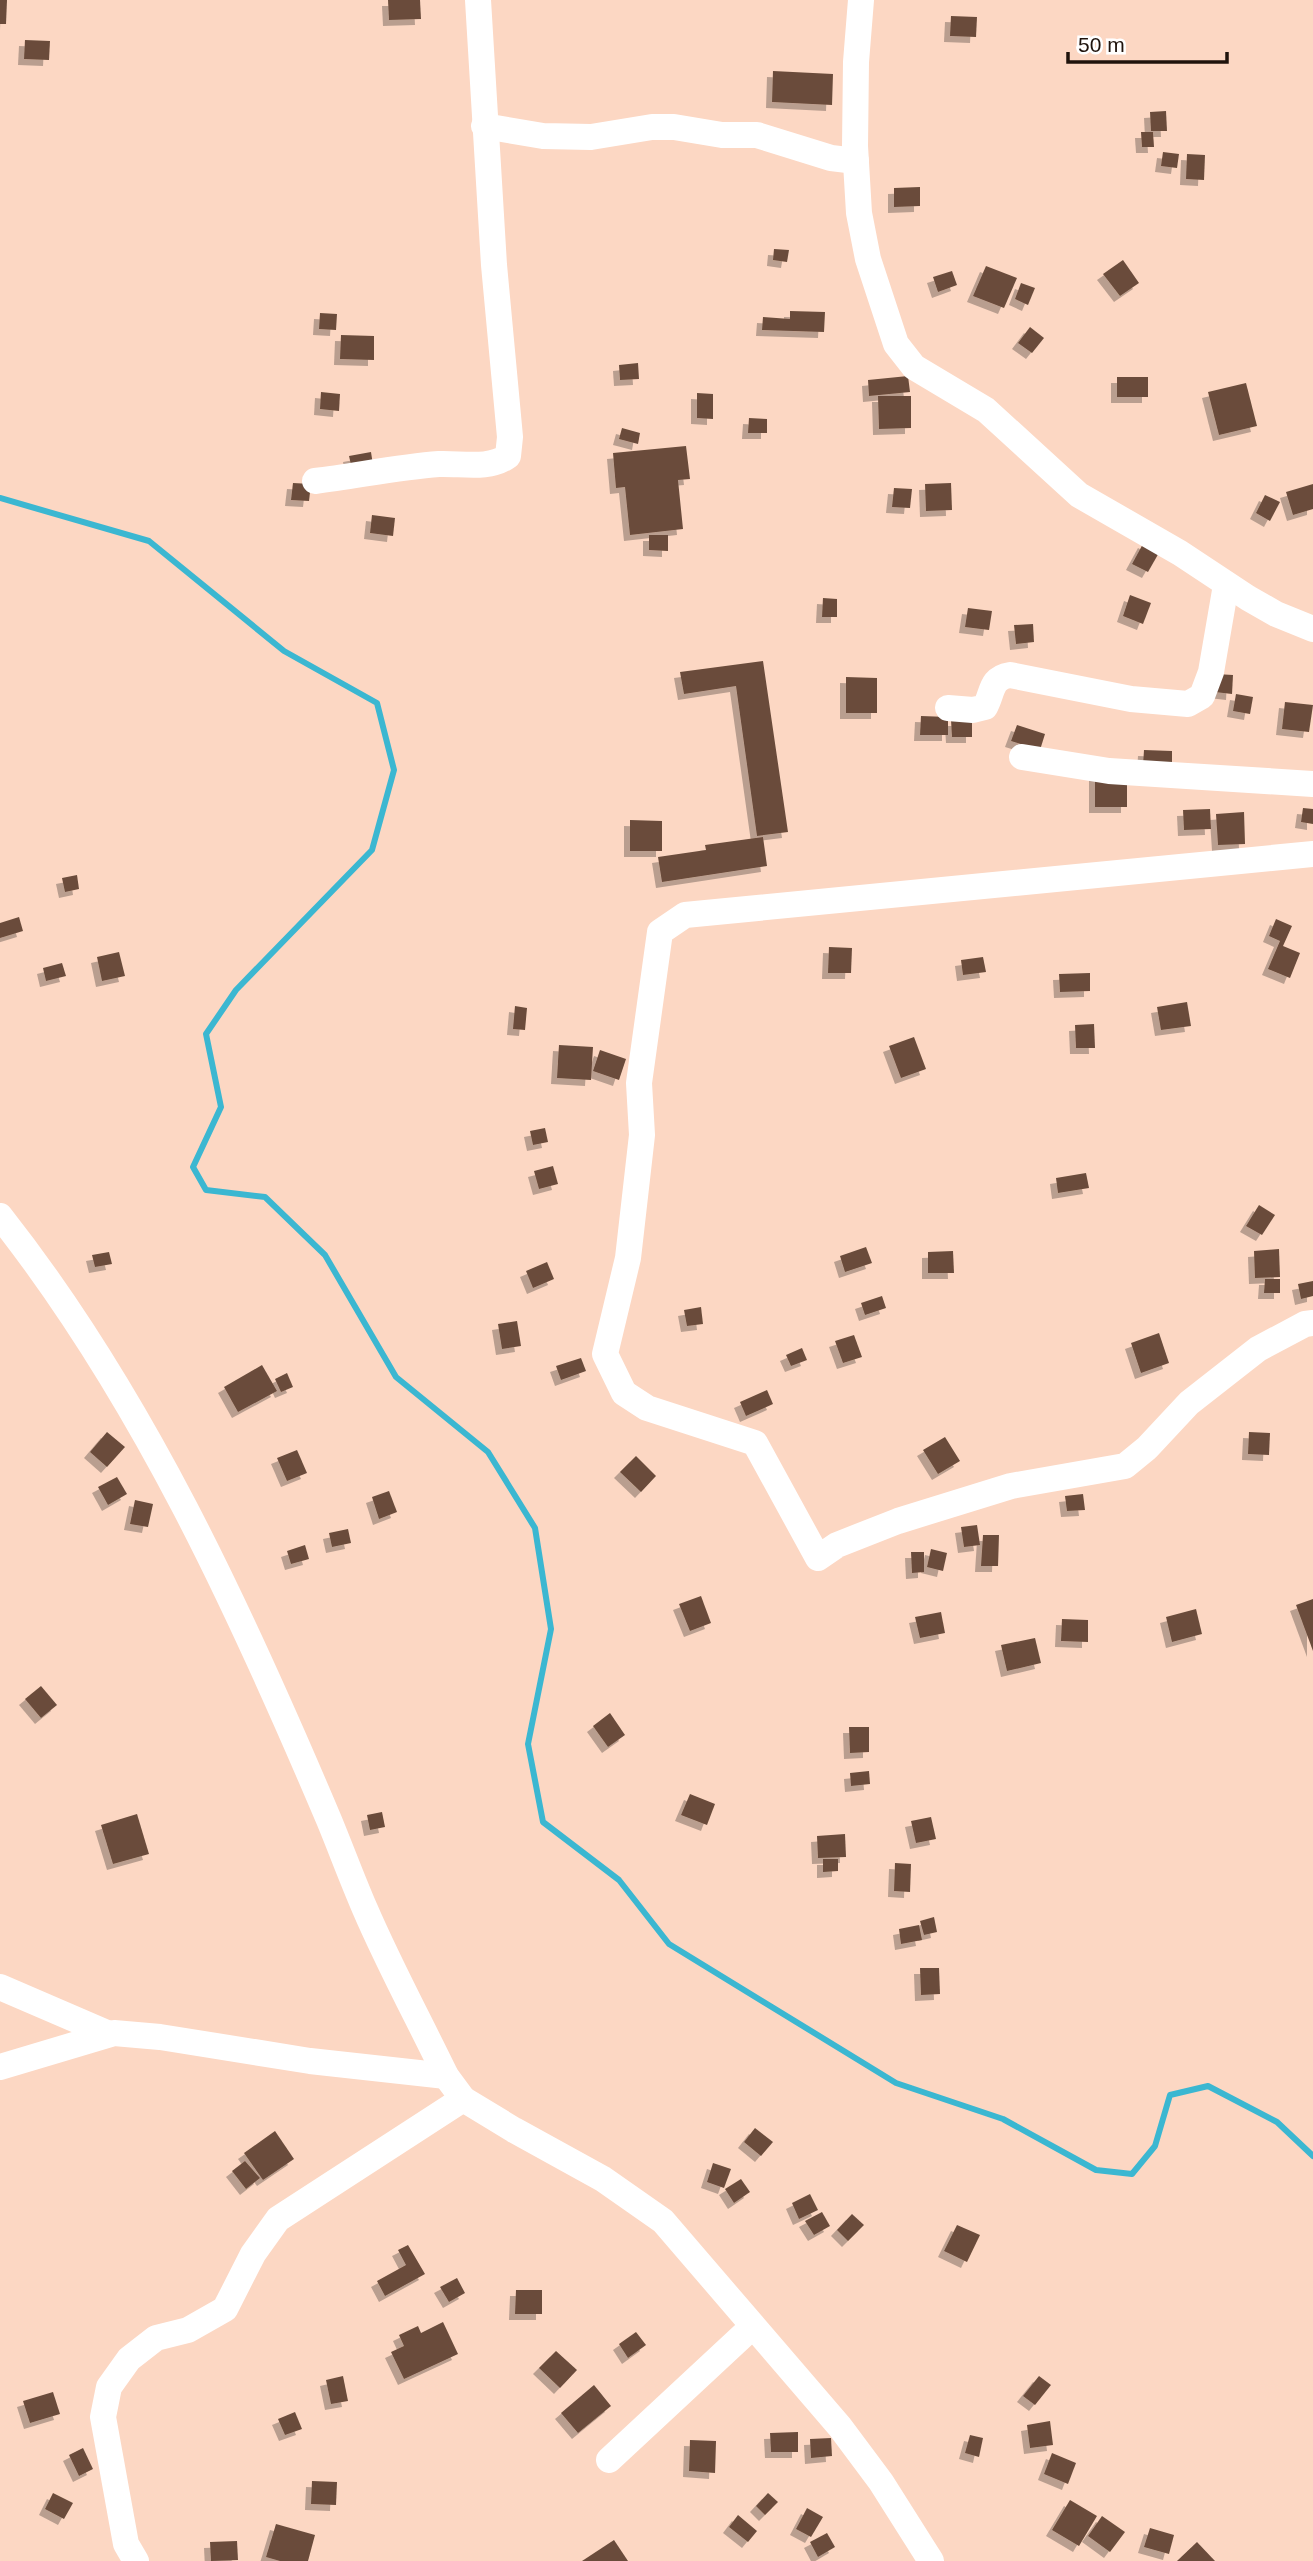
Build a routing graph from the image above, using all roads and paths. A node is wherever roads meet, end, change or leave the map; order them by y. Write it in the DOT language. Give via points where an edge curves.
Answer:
graph roads {
  1 [pos="478,0"];
  2 [pos="861,0"];
  3 [pos="484,126"];
  4 [pos="856,161"];
  5 [pos="315,481"];
  6 [pos="1226,585"];
  7 [pos="1313,629"];
  8 [pos="948,708"];
  9 [pos="1022,757"];
  10 [pos="1313,784"];
  11 [pos="1313,855"];
  12 [pos="0,1216"];
  13 [pos="1313,1323"];
  14 [pos="0,1987"];
  15 [pos="109,2034"];
  16 [pos="0,2067"];
  17 [pos="446,2076"];
  18 [pos="463,2099"];
  19 [pos="752,2327"];
  20 [pos="609,2460"];
  21 [pos="136,2561"];
  22 [pos="931,2561"];
  1 -- 3 [label="street"];
  2 -- 4 [label="street"];
  3 -- 4 [label="street" via="543,136 591,137 674,127 757,135"];
  3 -- 5 [label="street" via="508,456 485,465 439,464"];
  4 -- 6 [label="street" via="868,259 896,344 914,367 986,410 1079,495"];
  6 -- 7 [label="street"];
  6 -- 8 [label="street" via="1211,673 1202,696 1188,704 1131,699 1010,675 992,685 985,707"];
  9 -- 10 [label="street" via="1109,771"];
  11 -- 13 [label="street" via="685,915 660,932 639,1083 642,1135 628,1258 606,1354 624,1393 647,1408 755,1443 817,1558 837,1545 898,1521 1011,1486 1125,1466 1188,1403 1258,1349"];
  12 -- 17 [label="street" via="44,1272 135,1416 206,1551 285,1719 365,1910"];
  14 -- 15 [label="street"];
  15 -- 16 [label="street"];
  15 -- 17 [label="street"];
  17 -- 18 [label="street"];
  18 -- 19 [label="street" via="603,2179 663,2221"];
  18 -- 21 [label="street" via="278,2219 253,2254 225,2309 188,2330 156,2338 129,2359 109,2387 103,2417 126,2544"];
  19 -- 20 [label="street"];
  19 -- 22 [label="street" via="841,2427"];
}
